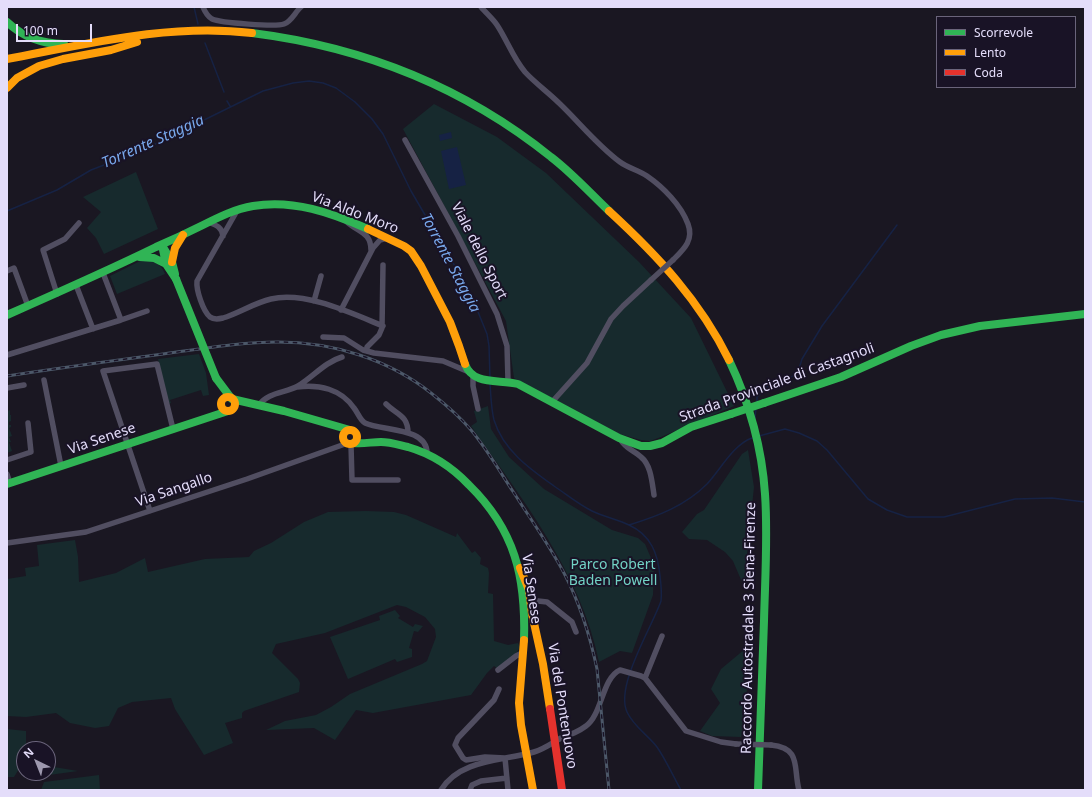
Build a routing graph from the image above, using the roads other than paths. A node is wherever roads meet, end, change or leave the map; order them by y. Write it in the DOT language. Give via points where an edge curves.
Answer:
graph roads {
  1 [pos="203,7"];
  2 [pos="301,7"];
  3 [pos="481,7"];
  4 [pos="7,22"];
  5 [pos="174,32"];
  6 [pos="137,42"];
  7 [pos="7,59"];
  8 [pos="7,65"];
  9 [pos="7,88"];
  10 [pos="405,140"];
  11 [pos="238,210"];
  12 [pos="344,219"];
  13 [pos="208,222"];
  14 [pos="79,223"];
  15 [pos="184,234"];
  16 [pos="223,236"];
  17 [pos="387,238"];
  18 [pos="162,244"];
  19 [pos="371,250"];
  20 [pos="135,258"];
  21 [pos="169,263"];
  22 [pos="383,265"];
  23 [pos="7,271"];
  24 [pos="103,273"];
  25 [pos="320,276"];
  26 [pos="76,285"];
  27 [pos="57,294"];
  28 [pos="314,301"];
  29 [pos="28,306"];
  30 [pos="341,310"];
  31 [pos="146,311"];
  32 [pos="1085,314"];
  33 [pos="7,315"];
  34 [pos="121,320"];
  35 [pos="383,326"];
  36 [pos="93,329"];
  37 [pos="323,337"];
  38 [pos="367,350"];
  39 [pos="7,354"];
  40 [pos="342,357"];
  41 [pos="471,374"];
  42 [pos="216,378"];
  43 [pos="44,380"];
  44 [pos="505,381"];
  45 [pos="24,385"];
  46 [pos="297,387"];
  47 [pos="7,388"];
  48 [pos="231,399"];
  49 [pos="221,402"];
  50 [pos="552,402"];
  51 [pos="386,404"];
  52 [pos="259,405"];
  53 [pos="478,409"];
  54 [pos="230,410"];
  55 [pos="748,418"];
  56 [pos="203,419"];
  57 [pos="28,423"];
  58 [pos="331,424"];
  59 [pos="173,429"];
  60 [pos="350,430"];
  61 [pos="408,433"];
  62 [pos="343,435"];
  63 [pos="619,438"];
  64 [pos="352,442"];
  65 [pos="128,444"];
  66 [pos="427,453"];
  67 [pos="756,454"];
  68 [pos="7,460"];
  69 [pos="62,466"];
  70 [pos="7,474"];
  71 [pos="398,480"];
  72 [pos="9,484"];
  73 [pos="654,495"];
  74 [pos="150,511"];
  75 [pos="7,543"];
  76 [pos="516,562"];
  77 [pos="530,593"];
  78 [pos="521,595"];
  79 [pos="530,602"];
  80 [pos="576,632"];
  81 [pos="662,636"];
  82 [pos="524,652"];
  83 [pos="498,670"];
  84 [pos="643,677"];
  85 [pos="499,690"];
  86 [pos="555,742"];
  87 [pos="527,753"];
  88 [pos="505,758"];
  89 [pos="507,778"];
  90 [pos="440,790"];
  91 [pos="470,790"];
  92 [pos="508,790"];
  93 [pos="533,790"];
  94 [pos="562,790"];
  95 [pos="752,790"];
  96 [pos="758,790"];
  97 [pos="799,790"];
  1 -- 2 [label="street" via="214,20 282,25"];
  3 -- 50 [label="street, bridge" via="497,24 525,72 610,154 656,183 675,202 688,224 690,237 684,249 611,319 587,363"];
  4 -- 5 [label="main road" via="27,37 54,44 139,33"];
  5 -- 7 [label="main road, Raccordo Autostradale 3 Siena-Firenze" via="124,38"];
  5 -- 55 [label="main road, Raccordo Autostradale 3 Siena-Firenze" via="244,32 298,40 343,51 388,64 440,86 475,104 510,127 551,157 588,190 684,288 704,316 727,357"];
  6 -- 8 [label="main road, Raccordo Autostradale 3 Siena-Firenze"];
  6 -- 9 [label="main road" via="112,50 39,65 24,73"];
  6 -- 55 [label="main road, Raccordo Autostradale 3 Siena-Firenze" via="235,38 313,50 385,69 412,79 472,109 548,161 679,291 699,318 722,359"];
  10 -- 44 [label="street, Viale dello Sport" via="497,314 506,342"];
  11 -- 12 [label="main road, Via Aldo Moro" via="268,204 289,204 313,208"];
  11 -- 13 [label="main road, Via Aldo Moro"];
  11 -- 16 [label="street"];
  12 -- 17 [label="main road, Via Aldo Moro"];
  12 -- 19 [label="street" via="367,236"];
  13 -- 15 [label="main road, Via Aldo Moro"];
  13 -- 16 [label="street" via="220,228"];
  14 -- 27 [label="street" via="65,239 43,250"];
  15 -- 18 [label="main road, Via Aldo Moro"];
  15 -- 21 [label="main road"];
  16 -- 28 [label="street" via="200,274 197,284 204,306 212,318 223,318 279,298"];
  17 -- 19 [label="street" via="378,242"];
  17 -- 41 [label="main road, Via Aldo Moro" via="407,247 415,256 453,329"];
  18 -- 20 [label="main road, Via Aldo Moro"];
  18 -- 21 [label="main road"];
  19 -- 30 [label="street"];
  20 -- 21 [label="main road" via="154,258"];
  20 -- 24 [label="main road, Via Aldo Moro"];
  21 -- 42 [label="main road, bridge"];
  22 -- 35 [label="street"];
  23 -- 29 [label="street" via="14,268"];
  24 -- 26 [label="main road, Via Aldo Moro"];
  24 -- 34 [label="street"];
  25 -- 28 [label="street"];
  26 -- 27 [label="main road, Via Aldo Moro"];
  26 -- 36 [label="street"];
  27 -- 29 [label="main road, Via Aldo Moro"];
  28 -- 30 [label="street"];
  29 -- 33 [label="main road, Via Aldo Moro"];
  30 -- 35 [label="street"];
  31 -- 34 [label="street"];
  32 -- 63 [label="main road, Strada Provinciale di Castagnoli, bridge" via="980,326 941,335 841,377 691,427 653,445 639,445"];
  34 -- 36 [label="street"];
  35 -- 38 [label="street"];
  36 -- 39 [label="street"];
  37 -- 38 [label="street" via="344,338"];
  38 -- 41 [label="street" via="443,361"];
  40 -- 46 [label="street" via="326,365"];
  41 -- 44 [label="main road, Strada Provinciale di Castagnoli" via="482,379"];
  41 -- 53 [label="street"];
  42 -- 48 [label="main road"];
  42 -- 49 [label="main road"];
  43 -- 69 [label="street"];
  44 -- 50 [label="main road, Strada Provinciale di Castagnoli" via="521,385"];
  45 -- 47 [label="street"];
  46 -- 52 [label="street" via="269,397"];
  46 -- 61 [label="street" via="312,386 333,390 348,400 364,422"];
  48 -- 49 [label="main road" via="227,398"];
  48 -- 52 [label="main road, Via Senese"];
  48 -- 54 [label="main road" via="234,405"];
  49 -- 54 [label="main road" via="223,409"];
  49 -- 56 [label="main road, Via Senese" via="212,414"];
  50 -- 63 [label="main road, Strada Provinciale di Castagnoli"];
  51 -- 61 [label="street" via="405,420"];
  52 -- 54 [label="main road, Via Senese"];
  52 -- 58 [label="main road, Via Senese"];
  54 -- 56 [label="main road, Via Senese"];
  55 -- 67 [label="main road, Raccordo Autostradale 3 Siena-Firenze"];
  56 -- 59 [label="main road, Via Senese"];
  57 -- 68 [label="street" via="31,452"];
  58 -- 60 [label="main road, Via Senese"];
  58 -- 62 [label="main road, Via Senese"];
  59 -- 65 [label="main road, Via Senese"];
  59 -- 65 [label="street" via="157,364 103,371"];
  60 -- 62 [label="main road"];
  60 -- 64 [label="main road, Via Senese" via="354,432"];
  61 -- 66 [label="street" via="423,442"];
  62 -- 64 [label="main road" via="342,439"];
  63 -- 73 [label="street" via="625,447 646,462"];
  64 -- 66 [label="main road, Via Senese" via="392,443"];
  64 -- 71 [label="street" via="352,480"];
  64 -- 74 [label="street, Via Sangallo"];
  65 -- 69 [label="main road, Via Senese"];
  65 -- 74 [label="street"];
  66 -- 76 [label="main road, Via Senese" via="450,468 485,503 506,532"];
  67 -- 95 [label="main road, Raccordo Autostradale 3 Siena-Firenze" via="760,544"];
  67 -- 96 [label="main road, Raccordo Autostradale 3 Siena-Firenze" via="766,490 767,542"];
  69 -- 72 [label="main road, Via Senese"];
  70 -- 72 [label="street, Via Senese"];
  74 -- 75 [label="street, Via Sangallo" via="84,533"];
  76 -- 77 [label="main road, Via del Pontenuovo"];
  76 -- 78 [label="main road, Via Senese"];
  77 -- 78 [label="main road" via="525,590"];
  77 -- 79 [label="main road, Via del Pontenuovo"];
  78 -- 82 [label="main road, Via Senese"];
  79 -- 80 [label="street, Via del Pontenuovo" via="546,602 572,622"];
  79 -- 86 [label="main road, Via del Pontenuovo"];
  81 -- 84 [label="street"];
  82 -- 83 [label="street"];
  82 -- 87 [label="main road, Via Senese" via="519,703"];
  84 -- 86 [label="street" via="621,670 616,671 590,723"];
  84 -- 97 [label="street, bridge" via="688,732 721,742 771,745 792,754 796,764"];
  85 -- 88 [label="street" via="494,700 457,739 455,745 466,760 485,756"];
  86 -- 87 [label="street"];
  86 -- 94 [label="main road, Via del Pontenuovo"];
  87 -- 88 [label="street"];
  87 -- 93 [label="main road, Via Senese"];
  88 -- 89 [label="street"];
  88 -- 90 [label="street" via="472,766 451,778"];
  89 -- 91 [label="street" via="476,782"];
  89 -- 92 [label="street"];
}
